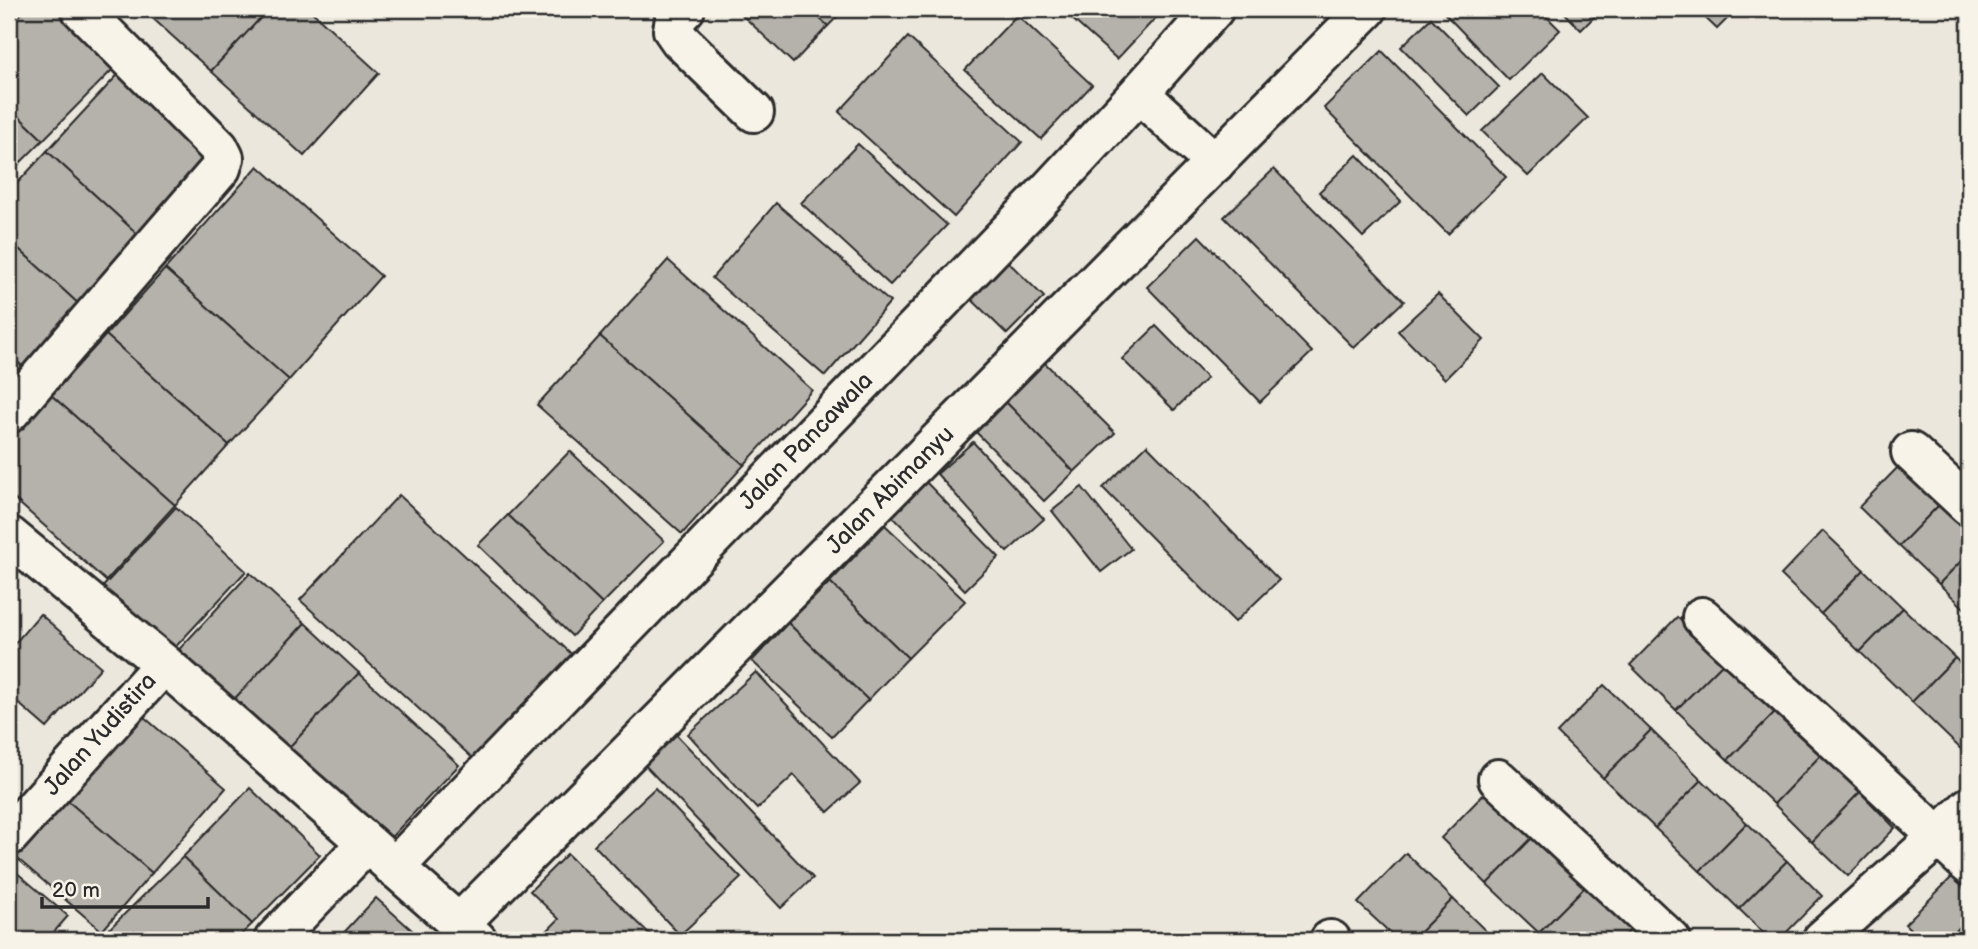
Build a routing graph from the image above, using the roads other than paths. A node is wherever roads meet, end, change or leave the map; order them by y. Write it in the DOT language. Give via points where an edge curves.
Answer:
graph roads {
  1 [pos="82,9"];
  2 [pos="685,9"];
  3 [pos="1214,9"];
  4 [pos="1367,9"];
  5 [pos="1139,93"];
  6 [pos="754,112"];
  7 [pos="1215,163"];
  8 [pos="9,413"];
  9 [pos="1911,452"];
  10 [pos="1969,506"];
  11 [pos="9,536"];
  12 [pos="1702,617"];
  13 [pos="164,664"];
  14 [pos="1499,779"];
  15 [pos="1969,807"];
  16 [pos="9,836"];
  17 [pos="1938,837"];
  18 [pos="380,856"];
  19 [pos="1969,865"];
  20 [pos="468,932"];
  21 [pos="274,940"];
  22 [pos="1671,940"];
  23 [pos="1822,940"];
  1 -- 8 [label="street" via="224,158 221,168"];
  2 -- 6 [label="street" via="673,30"];
  3 -- 5 [label="street, Jalan Pancawala"];
  4 -- 7 [label="street, Jalan Abimanyu"];
  5 -- 7 [label="street"];
  5 -- 18 [label="street, Jalan Pancawala" via="1043,196"];
  7 -- 20 [label="street, Jalan Abimanyu"];
  9 -- 10 [label="street"];
  11 -- 13 [label="street"];
  12 -- 17 [label="street"];
  13 -- 16 [label="street, Jalan Yudistira"];
  13 -- 18 [label="street"];
  14 -- 22 [label="street"];
  15 -- 17 [label="street"];
  17 -- 19 [label="street"];
  17 -- 23 [label="street"];
  18 -- 20 [label="street"];
  18 -- 21 [label="street, Jalan Pancawala"];
}
